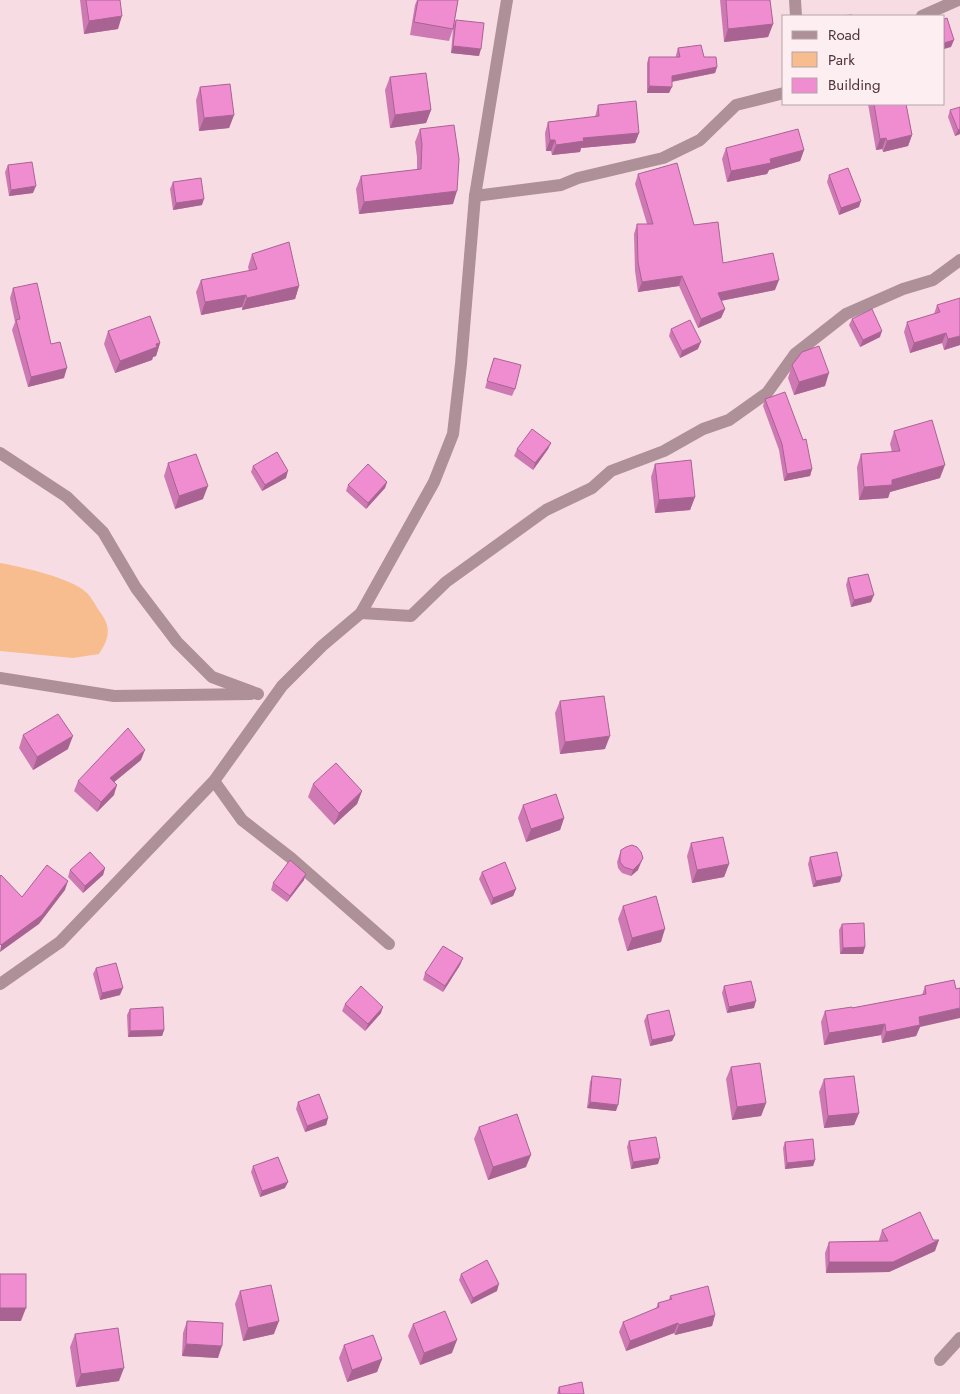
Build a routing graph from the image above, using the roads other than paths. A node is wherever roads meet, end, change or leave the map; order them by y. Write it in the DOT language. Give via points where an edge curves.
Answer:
graph roads {
  1 [pos="507,0"];
  2 [pos="795,0"];
  3 [pos="958,0"];
  4 [pos="796,15"];
  5 [pos="924,15"];
  6 [pos="782,94"];
  7 [pos="475,196"];
  8 [pos="960,260"];
  9 [pos="0,453"];
  10 [pos="361,613"];
  11 [pos="0,678"];
  12 [pos="282,686"];
  13 [pos="258,694"];
  14 [pos="214,781"];
  15 [pos="389,944"];
  16 [pos="0,984"];
  17 [pos="960,1338"];
  18 [pos="940,1360"];
  1 -- 7 [label="street"];
  2 -- 4 [label="street"];
  3 -- 5 [label="street"];
  6 -- 7 [label="street" via="736,105 700,140 663,158 561,185"];
  7 -- 10 [label="street" via="453,434 434,482"];
  8 -- 10 [label="street" via="933,280 903,288 846,314 795,354 767,392 730,420 611,471 592,488 546,510 446,582 411,616"];
  9 -- 13 [label="street" via="68,497 103,532 136,588 177,642 212,677"];
  10 -- 12 [label="street"];
  11 -- 13 [label="street" via="114,696"];
  12 -- 13 [label="street"];
  12 -- 14 [label="street"];
  14 -- 15 [label="street" via="242,820 291,858"];
  14 -- 16 [label="street" via="60,942"];
  17 -- 18 [label="street"];
}
